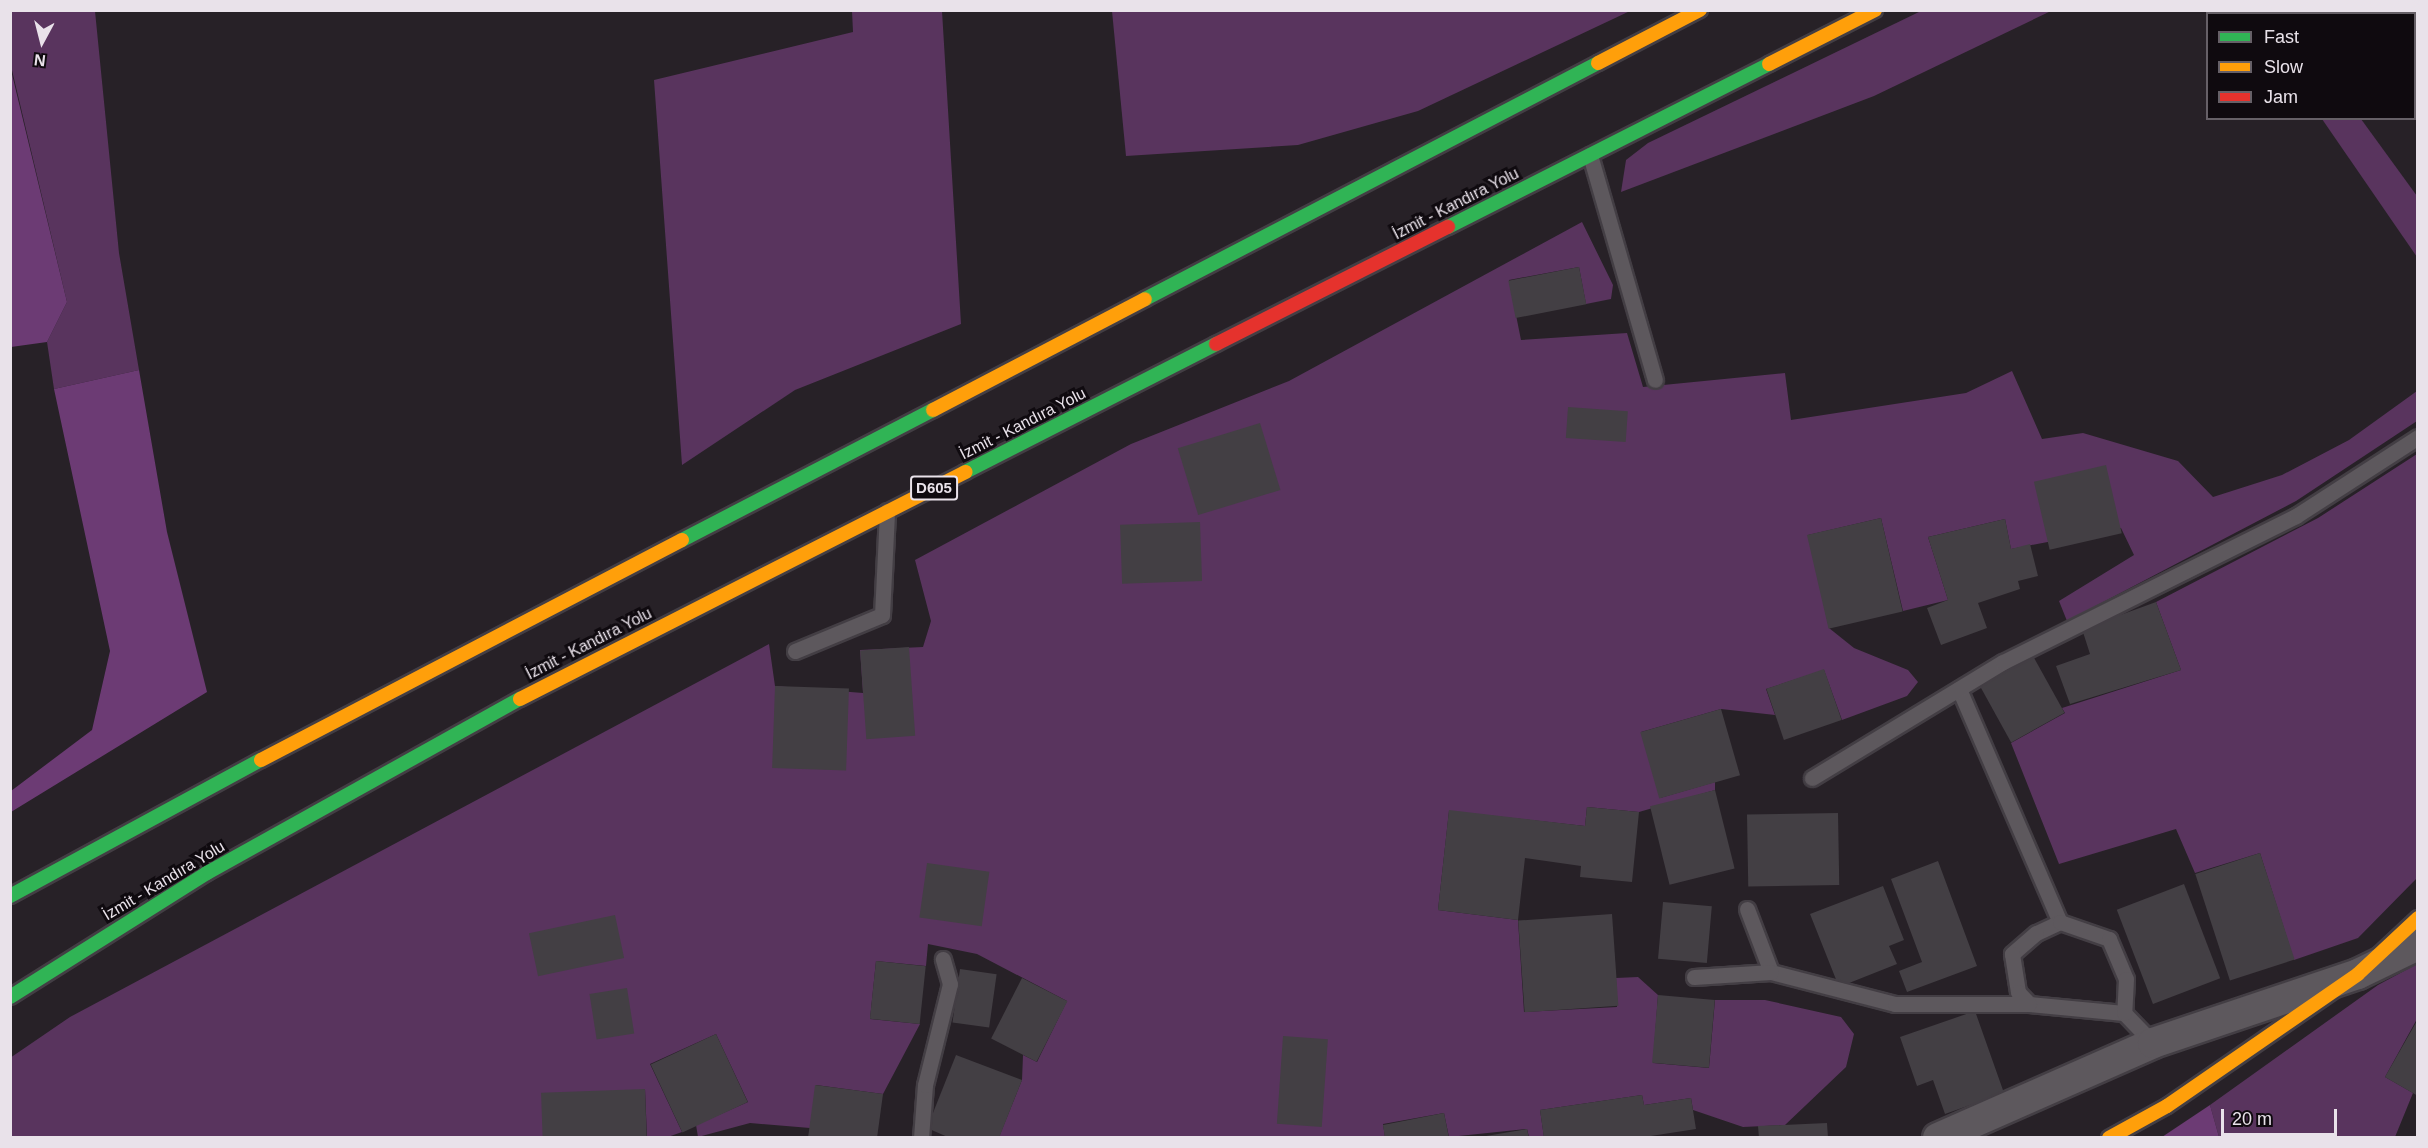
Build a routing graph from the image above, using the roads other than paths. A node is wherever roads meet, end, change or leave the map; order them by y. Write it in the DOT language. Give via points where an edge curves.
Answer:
graph roads {
  1 [pos="1700,10"];
  2 [pos="1875,10"];
  3 [pos="1590,155"];
  4 [pos="1655,380"];
  5 [pos="2418,438"];
  6 [pos="887,511"];
  7 [pos="795,651"];
  8 [pos="1959,688"];
  9 [pos="1812,778"];
  10 [pos="10,896"];
  11 [pos="1747,909"];
  12 [pos="2418,918"];
  13 [pos="2060,922"];
  14 [pos="2418,945"];
  15 [pos="943,959"];
  16 [pos="1771,972"];
  17 [pos="2358,974"];
  18 [pos="1694,977"];
  19 [pos="10,997"];
  20 [pos="2029,1004"];
  21 [pos="2124,1013"];
  22 [pos="2153,1043"];
  23 [pos="921,1137"];
  24 [pos="1938,1137"];
  25 [pos="2109,1137"];
  1 -- 10 [label="main road" via="276,752"];
  2 -- 3 [label="main road, İzmit - Kandıra Yolu / D605"];
  3 -- 4 [label="lane"];
  3 -- 6 [label="main road, İzmit - Kandıra Yolu / D605"];
  5 -- 8 [label="lane" via="2296,516"];
  6 -- 7 [label="lane" via="882,615"];
  6 -- 19 [label="main road, İzmit - Kandıra Yolu / D605" via="539,688 207,873"];
  8 -- 9 [label="lane"];
  8 -- 13 [label="lane"];
  11 -- 16 [label="lane"];
  12 -- 17 [label="main road"];
  13 -- 20 [label="lane" via="2036,933 2012,954 2014,984"];
  13 -- 21 [label="lane" via="2109,939 2126,979"];
  14 -- 17 [label="street"];
  15 -- 23 [label="lane" via="950,984 925,1085"];
  16 -- 18 [label="lane"];
  16 -- 20 [label="lane" via="1895,1004"];
  17 -- 22 [label="street"];
  17 -- 25 [label="main road" via="2167,1106"];
  20 -- 21 [label="lane"];
  21 -- 22 [label="lane"];
  22 -- 24 [label="street"];
}
